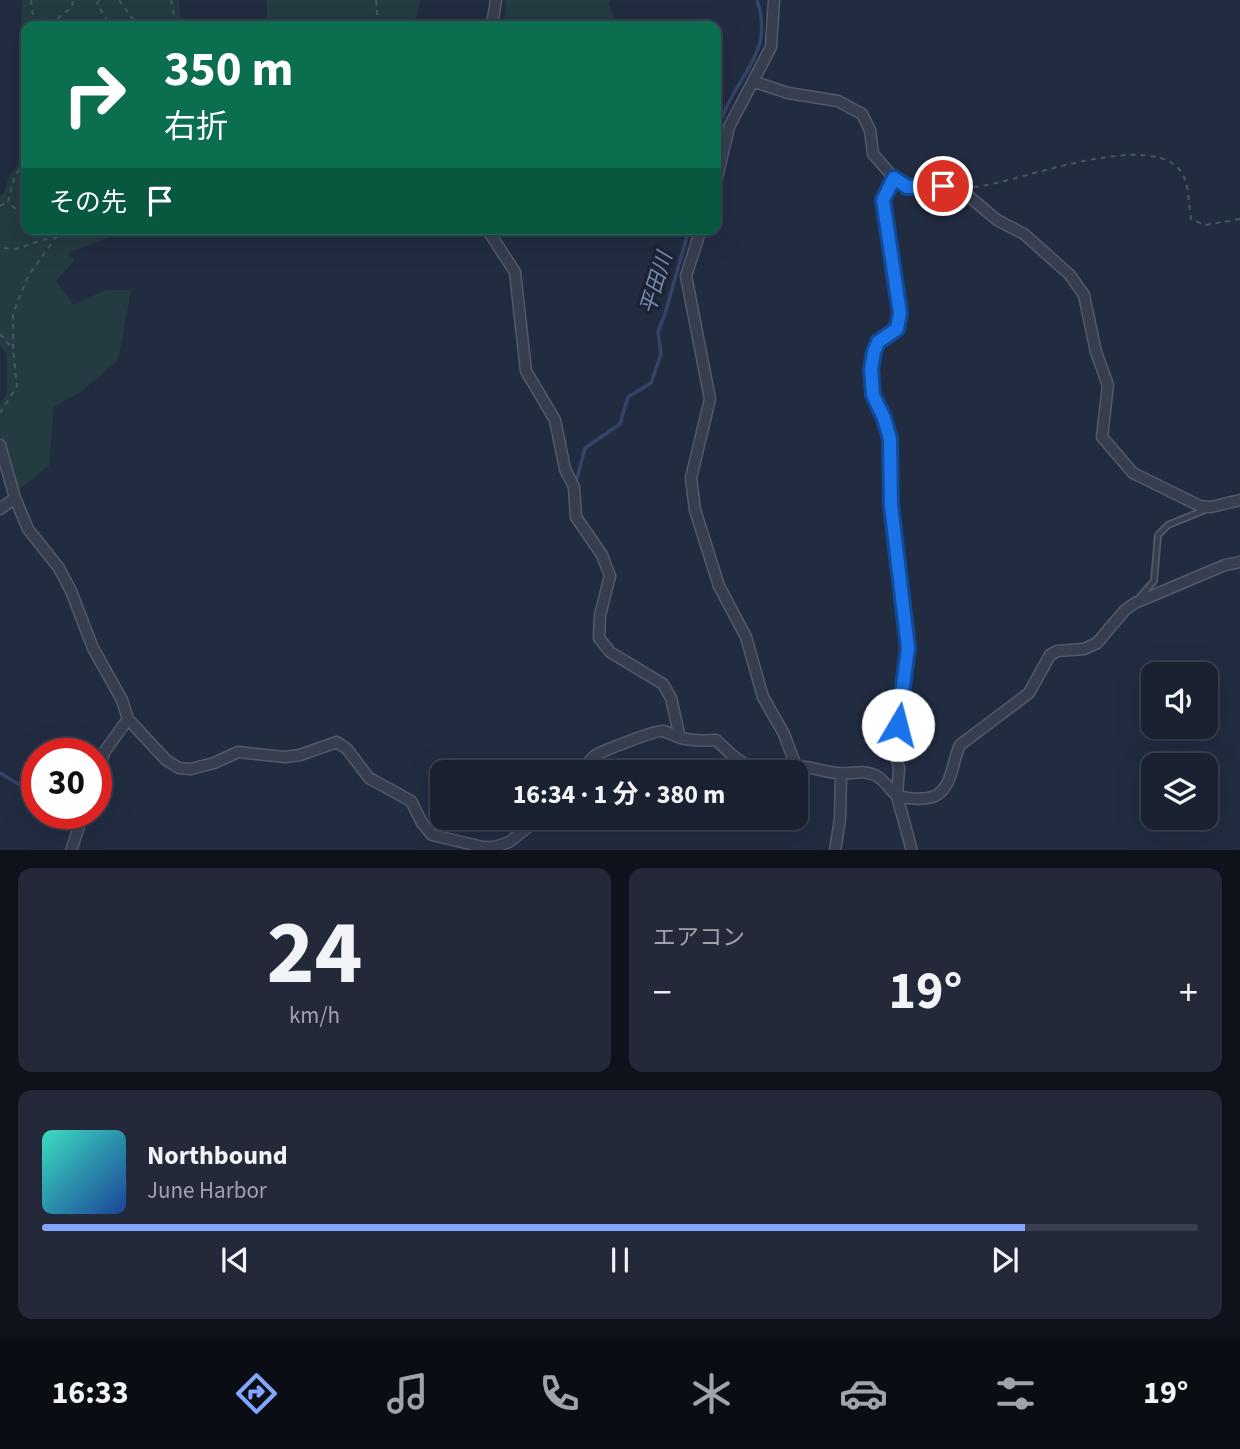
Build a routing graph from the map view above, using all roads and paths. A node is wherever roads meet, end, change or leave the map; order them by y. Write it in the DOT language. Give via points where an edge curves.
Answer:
graph roads {
  1 [pos="31,0"];
  2 [pos="73,0"];
  3 [pos="99,0"];
  4 [pos="119,0"];
  5 [pos="171,0"];
  6 [pos="376,0"];
  7 [pos="496,0"];
  8 [pos="774,0"];
  9 [pos="33,21"];
  10 [pos="54,21"];
  11 [pos="106,21"];
  12 [pos="134,21"];
  13 [pos="175,21"];
  14 [pos="378,21"];
  15 [pos="493,21"];
  16 [pos="755,82"];
  17 [pos="721,161"];
  18 [pos="21,168"];
  19 [pos="894,178"];
  20 [pos="959,188"];
  21 [pos="8,202"];
  22 [pos="0,206"];
  23 [pos="21,214"];
  24 [pos="1240,219"];
  25 [pos="56,235"];
  26 [pos="58,235"];
  27 [pos="492,235"];
  28 [pos="699,235"];
  29 [pos="4,248"];
  30 [pos="0,334"];
  31 [pos="13,349"];
  32 [pos="0,413"];
  33 [pos="0,445"];
  34 [pos="15,498"];
  35 [pos="1240,500"];
  36 [pos="1211,508"];
  37 [pos="0,509"];
  38 [pos="1240,562"];
  39 [pos="1135,603"];
  40 [pos="128,719"];
  41 [pos="680,738"];
  42 [pos="112,741"];
  43 [pos="591,760"];
  44 [pos="738,760"];
  45 [pos="794,760"];
  46 [pos="808,768"];
  47 [pos="841,774"];
  48 [pos="897,796"];
  49 [pos="78,829"];
  50 [pos="524,830"];
  51 [pos="71,850"];
  52 [pos="835,850"];
  53 [pos="912,850"];
  1 -- 9 [label="path"];
  2 -- 10 [label="path" via="72,7"];
  3 -- 11 [label="path"];
  4 -- 12 [label="path"];
  5 -- 13 [label="path"];
  6 -- 14 [label="path"];
  7 -- 15 [label="street"];
  8 -- 16 [label="street" via="771,47"];
  16 -- 17 [label="street" via="729,127"];
  16 -- 19 [label="street" via="838,101 862,114 873,154"];
  18 -- 21 [label="path"];
  19 -- 20 [label="street" via="907,187"];
  19 -- 48 [label="street" via="883,200 900,313 897,329 878,342 871,369 873,395 890,439 891,505 908,648 894,743 899,769"];
  20 -- 24 [label="path" via="990,186 1129,153 1175,166 1184,177 1191,219 1205,225"];
  20 -- 36 [label="street" via="997,220 1024,234 1070,275 1084,295 1108,385 1102,437 1133,473"];
  21 -- 22 [label="path"];
  21 -- 23 [label="path"];
  25 -- 29 [label="path" via="16,249"];
  26 -- 31 [label="path" via="28,276 13,314"];
  27 -- 41 [label="street" via="515,272 526,371 555,420 565,469 574,487 576,517 602,555 610,576 599,638 610,652 663,684"];
  28 -- 45 [label="street" via="686,276 710,399 691,478 695,510 719,586 746,636 763,697"];
  30 -- 31 [label="path"];
  31 -- 32 [label="path" via="17,386"];
  33 -- 34 [label="street"];
  34 -- 37 [label="street"];
  34 -- 40 [label="street" via="28,529 71,591"];
  35 -- 36 [label="street"];
  36 -- 39 [label="lane" via="1168,525 1157,535 1154,581"];
  38 -- 39 [label="street"];
  39 -- 48 [label="street" via="1097,643 1050,655 1029,693 960,745 950,778 937,795 925,799"];
  40 -- 42 [label="street"];
  40 -- 50 [label="street" via="179,768 214,763 238,752 300,755 337,742 369,778 411,801 432,835 495,847"];
  41 -- 43 [label="street" via="653,731 609,747"];
  41 -- 44 [label="street" via="716,740"];
  46 -- 47 [label="street"];
  47 -- 48 [label="street" via="861,771 878,776"];
  47 -- 52 [label="street"];
  48 -- 53 [label="street"];
  49 -- 51 [label="street"];
}
